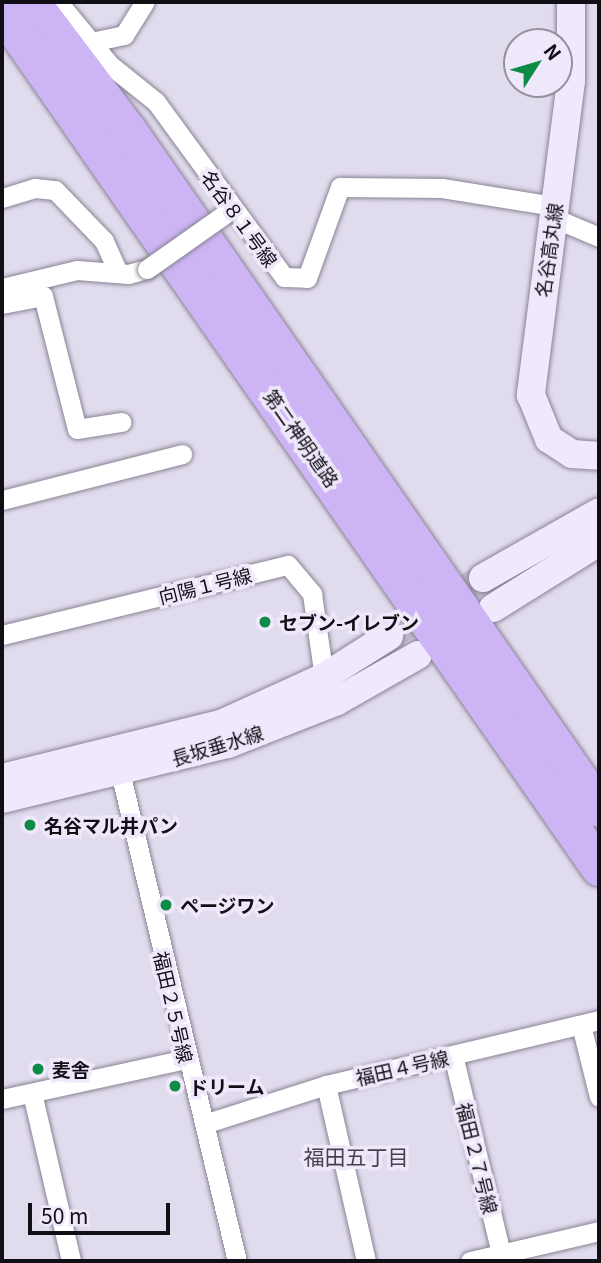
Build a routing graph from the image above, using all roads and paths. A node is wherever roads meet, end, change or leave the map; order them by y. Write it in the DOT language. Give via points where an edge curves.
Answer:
graph roads {
  1 [pos="31,2"];
  2 [pos="58,2"];
  3 [pos="145,2"];
  4 [pos="571,2"];
  5 [pos="2,11"];
  6 [pos="91,42"];
  7 [pos="2,198"];
  8 [pos="229,211"];
  9 [pos="554,212"];
  10 [pos="599,237"];
  11 [pos="118,273"];
  12 [pos="2,288"];
  13 [pos="2,304"];
  14 [pos="121,422"];
  15 [pos="182,454"];
  16 [pos="599,456"];
  17 [pos="2,500"];
  18 [pos="599,513"];
  19 [pos="599,542"];
  20 [pos="483,578"];
  21 [pos="493,608"];
  22 [pos="2,635"];
  23 [pos="389,636"];
  24 [pos="418,655"];
  25 [pos="324,677"];
  26 [pos="118,762"];
  27 [pos="2,778"];
  28 [pos="2,799"];
  29 [pos="599,808"];
  30 [pos="599,866"];
  31 [pos="590,1022"];
  32 [pos="453,1055"];
  33 [pos="185,1059"];
  34 [pos="326,1085"];
  35 [pos="32,1093"];
  36 [pos="599,1097"];
  37 [pos="2,1099"];
  38 [pos="207,1122"];
  39 [pos="599,1231"];
  40 [pos="502,1258"];
  41 [pos="71,1261"];
  42 [pos="237,1261"];
  43 [pos="366,1261"];
  44 [pos="470,1261"];
  1 -- 29 [label="highway, 第二神明道路" via="129,132"];
  2 -- 6 [label="street, 名谷８１号線"];
  3 -- 6 [label="street" via="124,35"];
  4 -- 9 [label="main road, 名谷高丸線" via="571,81"];
  5 -- 30 [label="highway, 第二神明道路"];
  6 -- 8 [label="street, 名谷８１号線" via="156,102"];
  7 -- 11 [label="street" via="36,188 55,190 104,241"];
  8 -- 9 [label="street, 名谷８１号線" via="284,277 307,278 340,187 442,188"];
  8 -- 11 [label="street, bridge" via="146,268"];
  9 -- 10 [label="street, 名谷８１号線"];
  9 -- 16 [label="main road, 名谷高丸線" via="531,395 550,439 572,454"];
  11 -- 12 [label="street" via="78,270"];
  13 -- 14 [label="street" via="43,296 77,429"];
  15 -- 17 [label="street"];
  18 -- 20 [label="main road"];
  19 -- 21 [label="main road"];
  22 -- 25 [label="street, 向陽１号線" via="288,565 312,594"];
  23 -- 25 [label="main road, 長坂垂水線"];
  24 -- 26 [label="main road, 長坂垂水線" via="286,723"];
  25 -- 26 [label="main road, 長坂垂水線" via="221,724"];
  26 -- 27 [label="main road, 長坂垂水線"];
  26 -- 28 [label="main road, 長坂垂水線"];
  26 -- 33 [label="street, 福田２５号線"];
  31 -- 32 [label="street, 福田４号線"];
  31 -- 36 [label="street"];
  32 -- 34 [label="street, 福田４号線"];
  32 -- 40 [label="street, 福田２７号線"];
  33 -- 35 [label="street"];
  33 -- 38 [label="street, 福田２５号線"];
  34 -- 38 [label="street, 福田４号線"];
  34 -- 43 [label="street"];
  35 -- 37 [label="street"];
  35 -- 41 [label="street"];
  38 -- 42 [label="street, 福田２５号線"];
  39 -- 40 [label="street"];
  40 -- 44 [label="street"];
}
